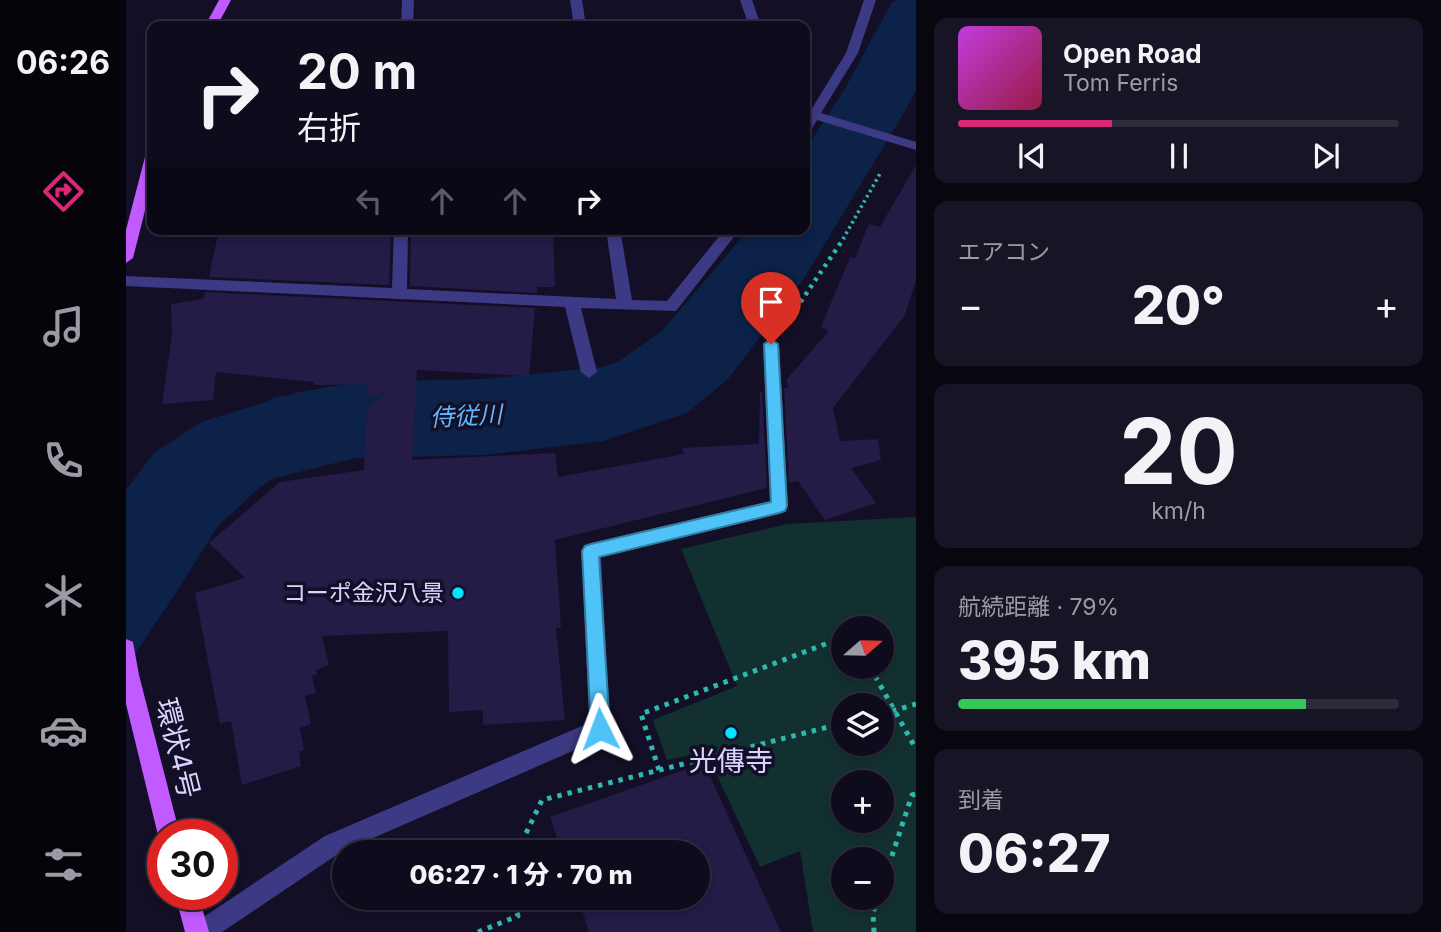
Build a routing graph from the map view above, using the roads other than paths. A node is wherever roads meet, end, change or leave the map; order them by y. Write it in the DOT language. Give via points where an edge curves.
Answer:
graph roads {
  1 [pos="225,0"];
  2 [pos="408,0"];
  3 [pos="576,0"];
  4 [pos="746,0"];
  5 [pos="870,0"];
  6 [pos="214,21"];
  7 [pos="407,21"];
  8 [pos="579,21"];
  9 [pos="753,21"];
  10 [pos="815,115"];
  11 [pos="916,146"];
  12 [pos="147,176"];
  13 [pos="401,235"];
  14 [pos="613,235"];
  15 [pos="728,235"];
  16 [pos="126,258"];
  17 [pos="126,281"];
  18 [pos="399,294"];
  19 [pos="572,303"];
  20 [pos="625,305"];
  21 [pos="771,344"];
  22 [pos="589,372"];
  23 [pos="126,648"];
  24 [pos="165,819"];
  25 [pos="191,910"];
  26 [pos="199,932"];
  1 -- 6 [label="main road"];
  2 -- 7 [label="street"];
  3 -- 8 [label="street"];
  4 -- 9 [label="street"];
  5 -- 10 [label="street" via="852,53"];
  10 -- 11 [label="street"];
  12 -- 16 [label="main road"];
  13 -- 18 [label="street"];
  14 -- 20 [label="street"];
  15 -- 20 [label="street" via="671,307"];
  17 -- 18 [label="street"];
  18 -- 19 [label="street"];
  19 -- 20 [label="street"];
  19 -- 22 [label="street"];
  21 -- 26 [label="street" via="779,506 591,551 600,729 333,844"];
  23 -- 24 [label="main road, 環状4号"];
  25 -- 26 [label="main road"];
}
